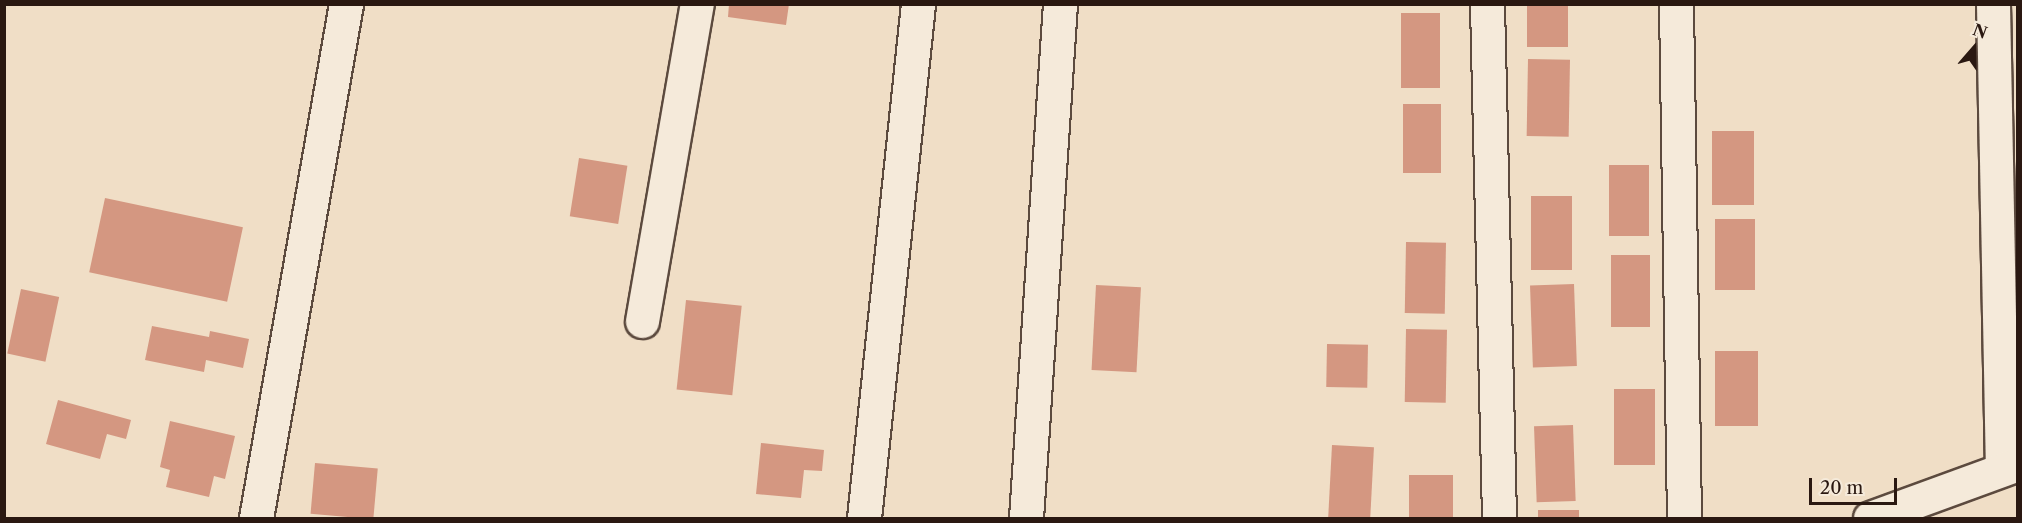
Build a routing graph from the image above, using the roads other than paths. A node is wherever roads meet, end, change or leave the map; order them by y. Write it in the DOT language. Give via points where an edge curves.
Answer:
graph roads {
  1 [pos="346,4"];
  2 [pos="697,4"];
  3 [pos="918,4"];
  4 [pos="1060,4"];
  5 [pos="1487,4"];
  6 [pos="1676,4"];
  7 [pos="1993,4"];
  8 [pos="642,321"];
  9 [pos="2010,467"];
  10 [pos="256,519"];
  11 [pos="864,519"];
  12 [pos="1026,519"];
  13 [pos="1499,519"];
  14 [pos="1684,519"];
  15 [pos="1870,519"];
  1 -- 10 [label="street"];
  2 -- 8 [label="street"];
  3 -- 11 [label="street"];
  4 -- 12 [label="street"];
  5 -- 13 [label="street"];
  6 -- 14 [label="street"];
  7 -- 9 [label="street"];
  9 -- 15 [label="street"];
}
